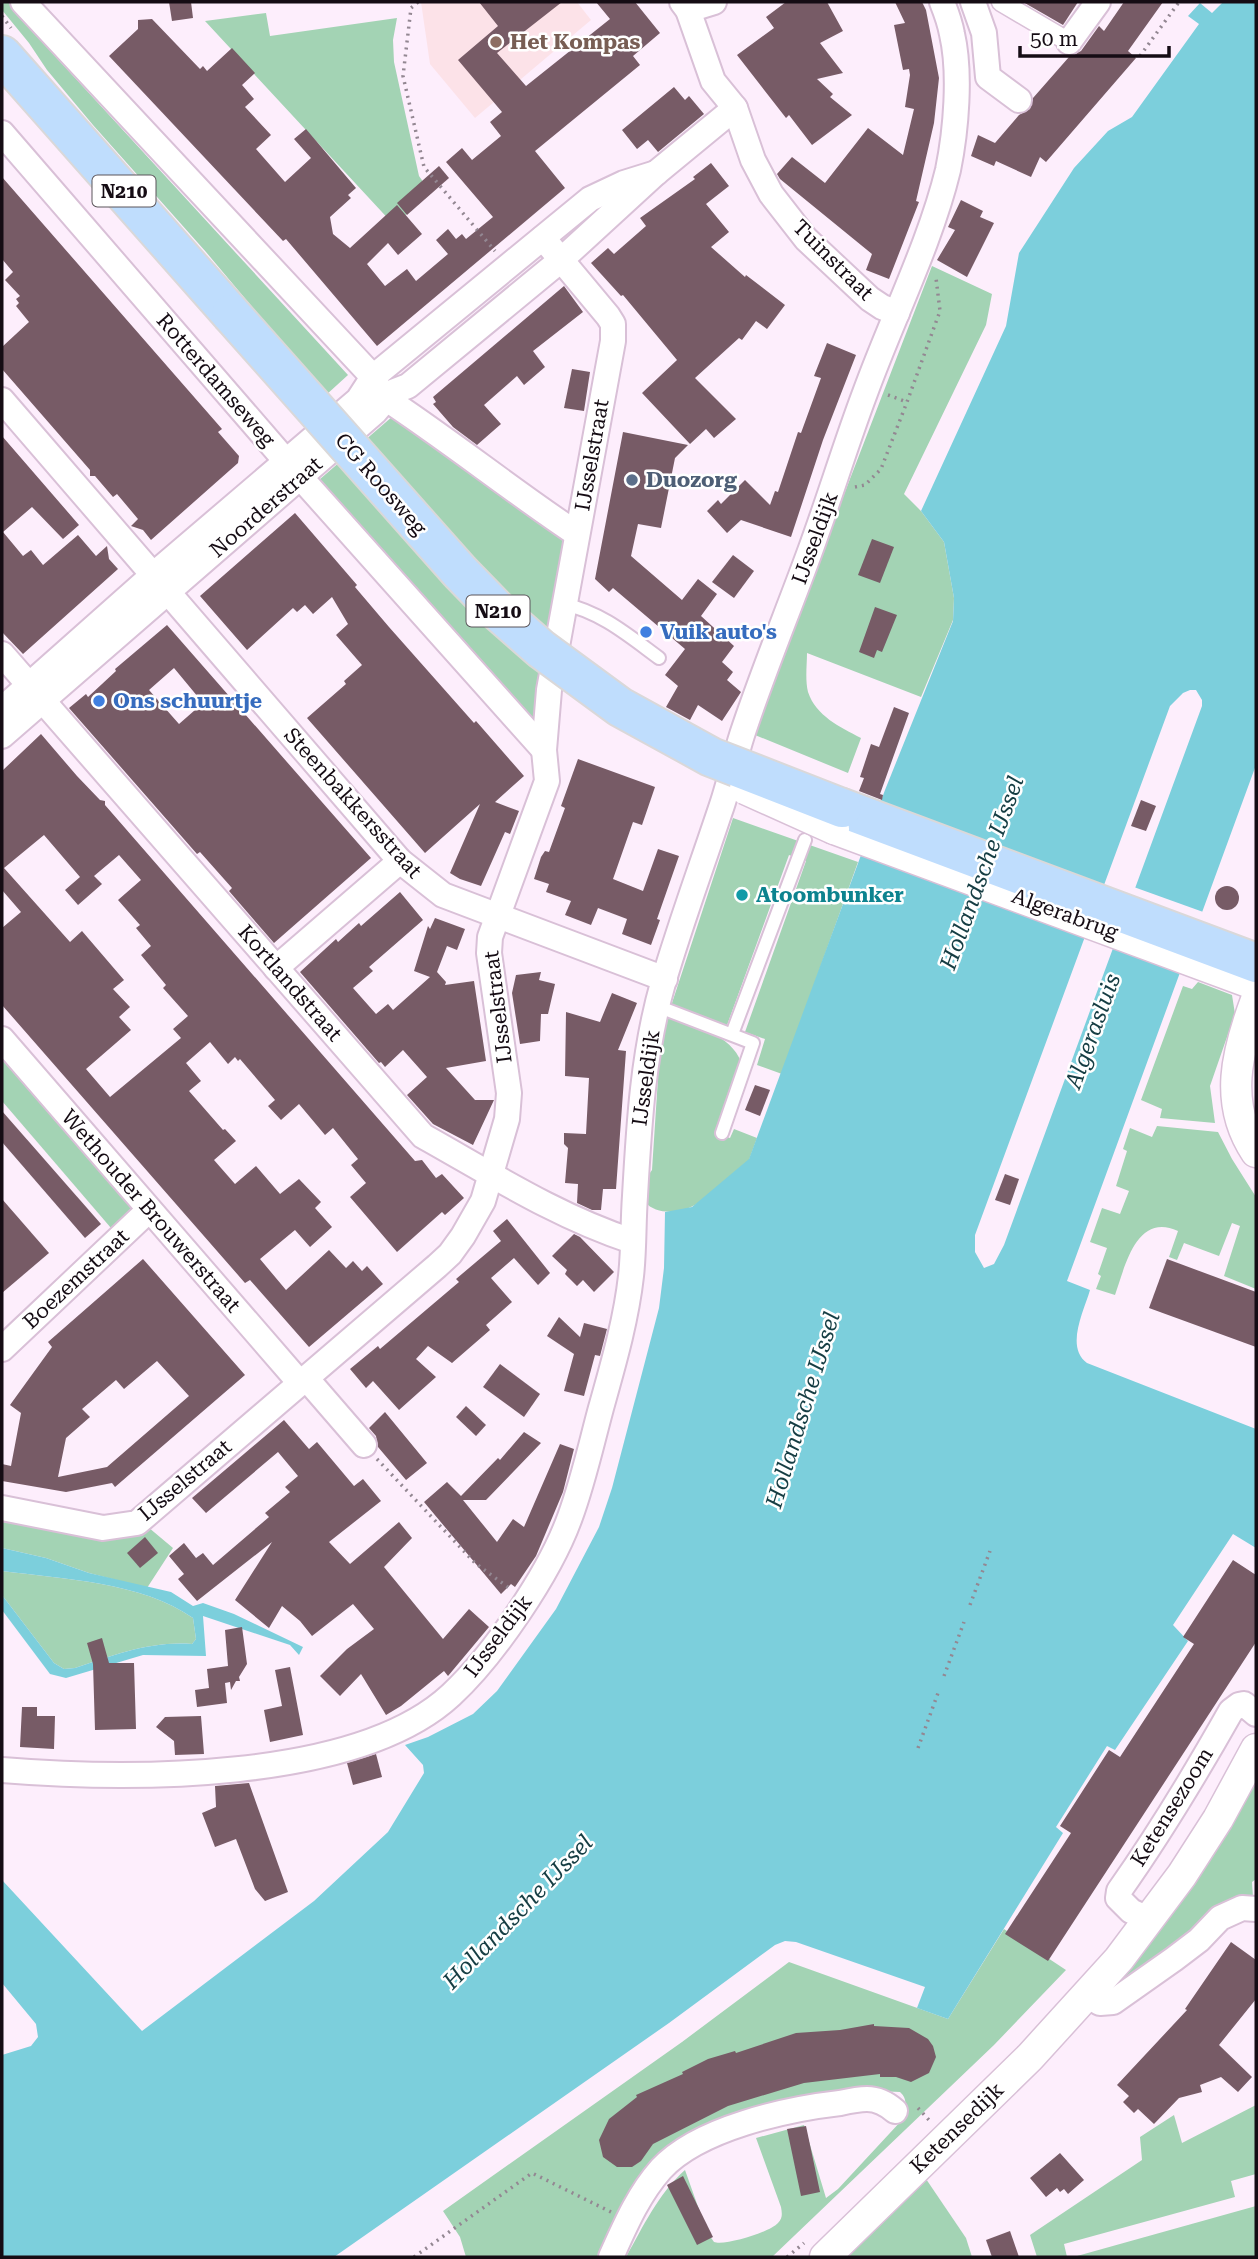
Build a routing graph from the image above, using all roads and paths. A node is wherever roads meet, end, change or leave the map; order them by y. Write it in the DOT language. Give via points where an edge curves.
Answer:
graph roads {
  1 [pos="23,2"];
  2 [pos="418,2"];
  3 [pos="714,2"];
  4 [pos="942,2"];
  5 [pos="973,2"];
  6 [pos="1001,2"];
  7 [pos="1098,2"];
  8 [pos="1179,2"];
  9 [pos="685,6"];
  10 [pos="1069,42"];
  11 [pos="2,55"];
  12 [pos="1140,56"];
  13 [pos="2,81"];
  14 [pos="1018,100"];
  15 [pos="735,108"];
  16 [pos="7,149"];
  17 [pos="656,173"];
  18 [pos="542,238"];
  19 [pos="561,260"];
  20 [pos="508,266"];
  21 [pos="935,275"];
  22 [pos="897,313"];
  23 [pos="225,319"];
  24 [pos="378,387"];
  25 [pos="885,394"];
  26 [pos="2,400"];
  27 [pos="907,402"];
  28 [pos="293,468"];
  29 [pos="832,489"];
  30 [pos="577,534"];
  31 [pos="160,583"];
  32 [pos="564,604"];
  33 [pos="2,654"];
  34 [pos="659,658"];
  35 [pos="36,693"];
  36 [pos="2,709"];
  37 [pos="2,736"];
  38 [pos="544,750"];
  39 [pos="838,819"];
  40 [pos="805,840"];
  41 [pos="400,861"];
  42 [pos="498,917"];
  43 [pos="1256,963"];
  44 [pos="276,968"];
  45 [pos="665,979"];
  46 [pos="1256,985"];
  47 [pos="1256,1000"];
  48 [pos="657,1006"];
  49 [pos="732,1034"];
  50 [pos="2,1039"];
  51 [pos="722,1133"];
  52 [pos="1256,1152"];
  53 [pos="491,1173"];
  54 [pos="149,1210"];
  55 [pos="632,1241"];
  56 [pos="2,1349"];
  57 [pos="303,1381"];
  58 [pos="364,1445"];
  59 [pos="2,1508"];
  60 [pos="990,1551"];
  61 [pos="499,1581"];
  62 [pos="970,1605"];
  63 [pos="964,1622"];
  64 [pos="944,1676"];
  65 [pos="938,1693"];
  66 [pos="1256,1714"];
  67 [pos="918,1748"];
  68 [pos="1256,1749"];
  69 [pos="2,1770"];
  70 [pos="1256,1909"];
  71 [pos="1148,1919"];
  72 [pos="1087,1995"];
  73 [pos="895,2111"];
  74 [pos="628,2220"];
  75 [pos="815,2249"];
  76 [pos="419,2255"];
  77 [pos="414,2257"];
  78 [pos="611,2257"];
  79 [pos="788,2257"];
  1 -- 24 [label="street"];
  2 -- 20 [label="path" via="411,8 402,67 424,167"];
  3 -- 9 [label="street, Tuinstraat"];
  4 -- 22 [label="street, IJsseldijk" via="954,39 956,85 948,167"];
  5 -- 14 [label="street" via="984,33 988,77"];
  6 -- 10 [label="street"];
  7 -- 10 [label="street"];
  8 -- 12 [label="path"];
  9 -- 15 [label="street, Tuinstraat" via="713,81"];
  11 -- 23 [label="main road, CG Roosweg / N210"];
  13 -- 23 [label="street, CG Roosweg"];
  15 -- 17 [label="street, Noorderstraat"];
  15 -- 22 [label="street, Tuinstraat" via="771,194 806,239 870,299"];
  16 -- 28 [label="street, Rotterdamseweg"];
  17 -- 18 [label="street, Noorderstraat" via="590,199"];
  17 -- 19 [label="street, Noorderstraat"];
  18 -- 19 [label="street, IJsselstraat"];
  18 -- 20 [label="street, Noorderstraat"];
  19 -- 24 [label="street, Noorderstraat" via="408,386"];
  19 -- 30 [label="street, IJsselstraat" via="613,324"];
  20 -- 24 [label="street, Noorderstraat"];
  21 -- 27 [label="path" via="940,312"];
  22 -- 29 [label="street, IJsseldijk"];
  23 -- 39 [label="main road, CG Roosweg / N210, bridge" via="460,572 541,649 620,707"];
  24 -- 28 [label="street, Noorderstraat" via="358,400"];
  24 -- 30 [label="street"];
  25 -- 27 [label="path"];
  26 -- 31 [label="street, Steenbakkersstraat"];
  27 -- 29 [label="path" via="881,470 865,485"];
  28 -- 31 [label="street, Noorderstraat"];
  28 -- 38 [label="street, Rotterdamseweg"];
  29 -- 45 [label="street, IJsseldijk" via="742,735"];
  30 -- 32 [label="street, IJsselstraat"];
  31 -- 35 [label="street, Noorderstraat"];
  31 -- 41 [label="street, Steenbakkersstraat"];
  32 -- 34 [label="lane" via="611,624"];
  32 -- 38 [label="street, IJsselstraat"];
  33 -- 35 [label="street, Kortlandstraat"];
  35 -- 36 [label="street, Noorderstraat"];
  35 -- 37 [label="street, Noorderstraat"];
  35 -- 44 [label="street, Kortlandstraat"];
  38 -- 42 [label="street, IJsselstraat" via="547,781"];
  39 -- 43 [label="main road, Algerabrug / N210"];
  39 -- 46 [label="street, Algerabrug"];
  40 -- 49 [label="lane"];
  41 -- 42 [label="street, Steenbakkersstraat" via="443,895"];
  41 -- 44 [label="street"];
  42 -- 45 [label="street, Steenbakkersstraat"];
  42 -- 53 [label="street, IJsselstraat" via="489,953 509,1106"];
  44 -- 53 [label="street, Kortlandstraat" via="423,1136"];
  45 -- 48 [label="street, IJsseldijk"];
  47 -- 52 [label="street" via="1236,1077 1239,1114"];
  48 -- 49 [label="lane"];
  48 -- 55 [label="street, IJsseldijk" via="640,1101"];
  49 -- 51 [label="lane" via="753,1043"];
  50 -- 54 [label="street, Wethouder Brouwerstraat"];
  53 -- 55 [label="street, Kortlandstraat" via="592,1228"];
  53 -- 57 [label="street, IJsselstraat" via="483,1201 450,1254"];
  54 -- 56 [label="street, Boezemstraat"];
  54 -- 57 [label="street, Wethouder Brouwerstraat"];
  55 -- 69 [label="street, IJsseldijk" via="625,1312 569,1522 526,1600 475,1669 430,1713 368,1743 276,1765 159,1774"];
  57 -- 58 [label="street, Wethouder Brouwerstraat"];
  57 -- 59 [label="street, IJsselstraat" via="137,1523 103,1528"];
  58 -- 61 [label="path" via="475,1563"];
  60 -- 62 [label="path"];
  63 -- 64 [label="path"];
  65 -- 67 [label="path"];
  66 -- 71 [label="street, Ketensezoom" via="1244,1704 1231,1711 1119,1891 1118,1898 1130,1911"];
  68 -- 71 [label="street, Ketensedijk" via="1218,1819"];
  70 -- 72 [label="street" via="1242,1908 1220,1918 1191,1946 1113,2002 1100,2003"];
  71 -- 72 [label="street, Ketensedijk"];
  72 -- 75 [label="street, Ketensedijk" via="1030,2057"];
  73 -- 74 [label="street" via="868,2098 812,2105 739,2124 682,2151 662,2168"];
  74 -- 76 [label="path" via="532,2173"];
  74 -- 78 [label="street"];
  75 -- 79 [label="path"];
  76 -- 77 [label="path"];
}
